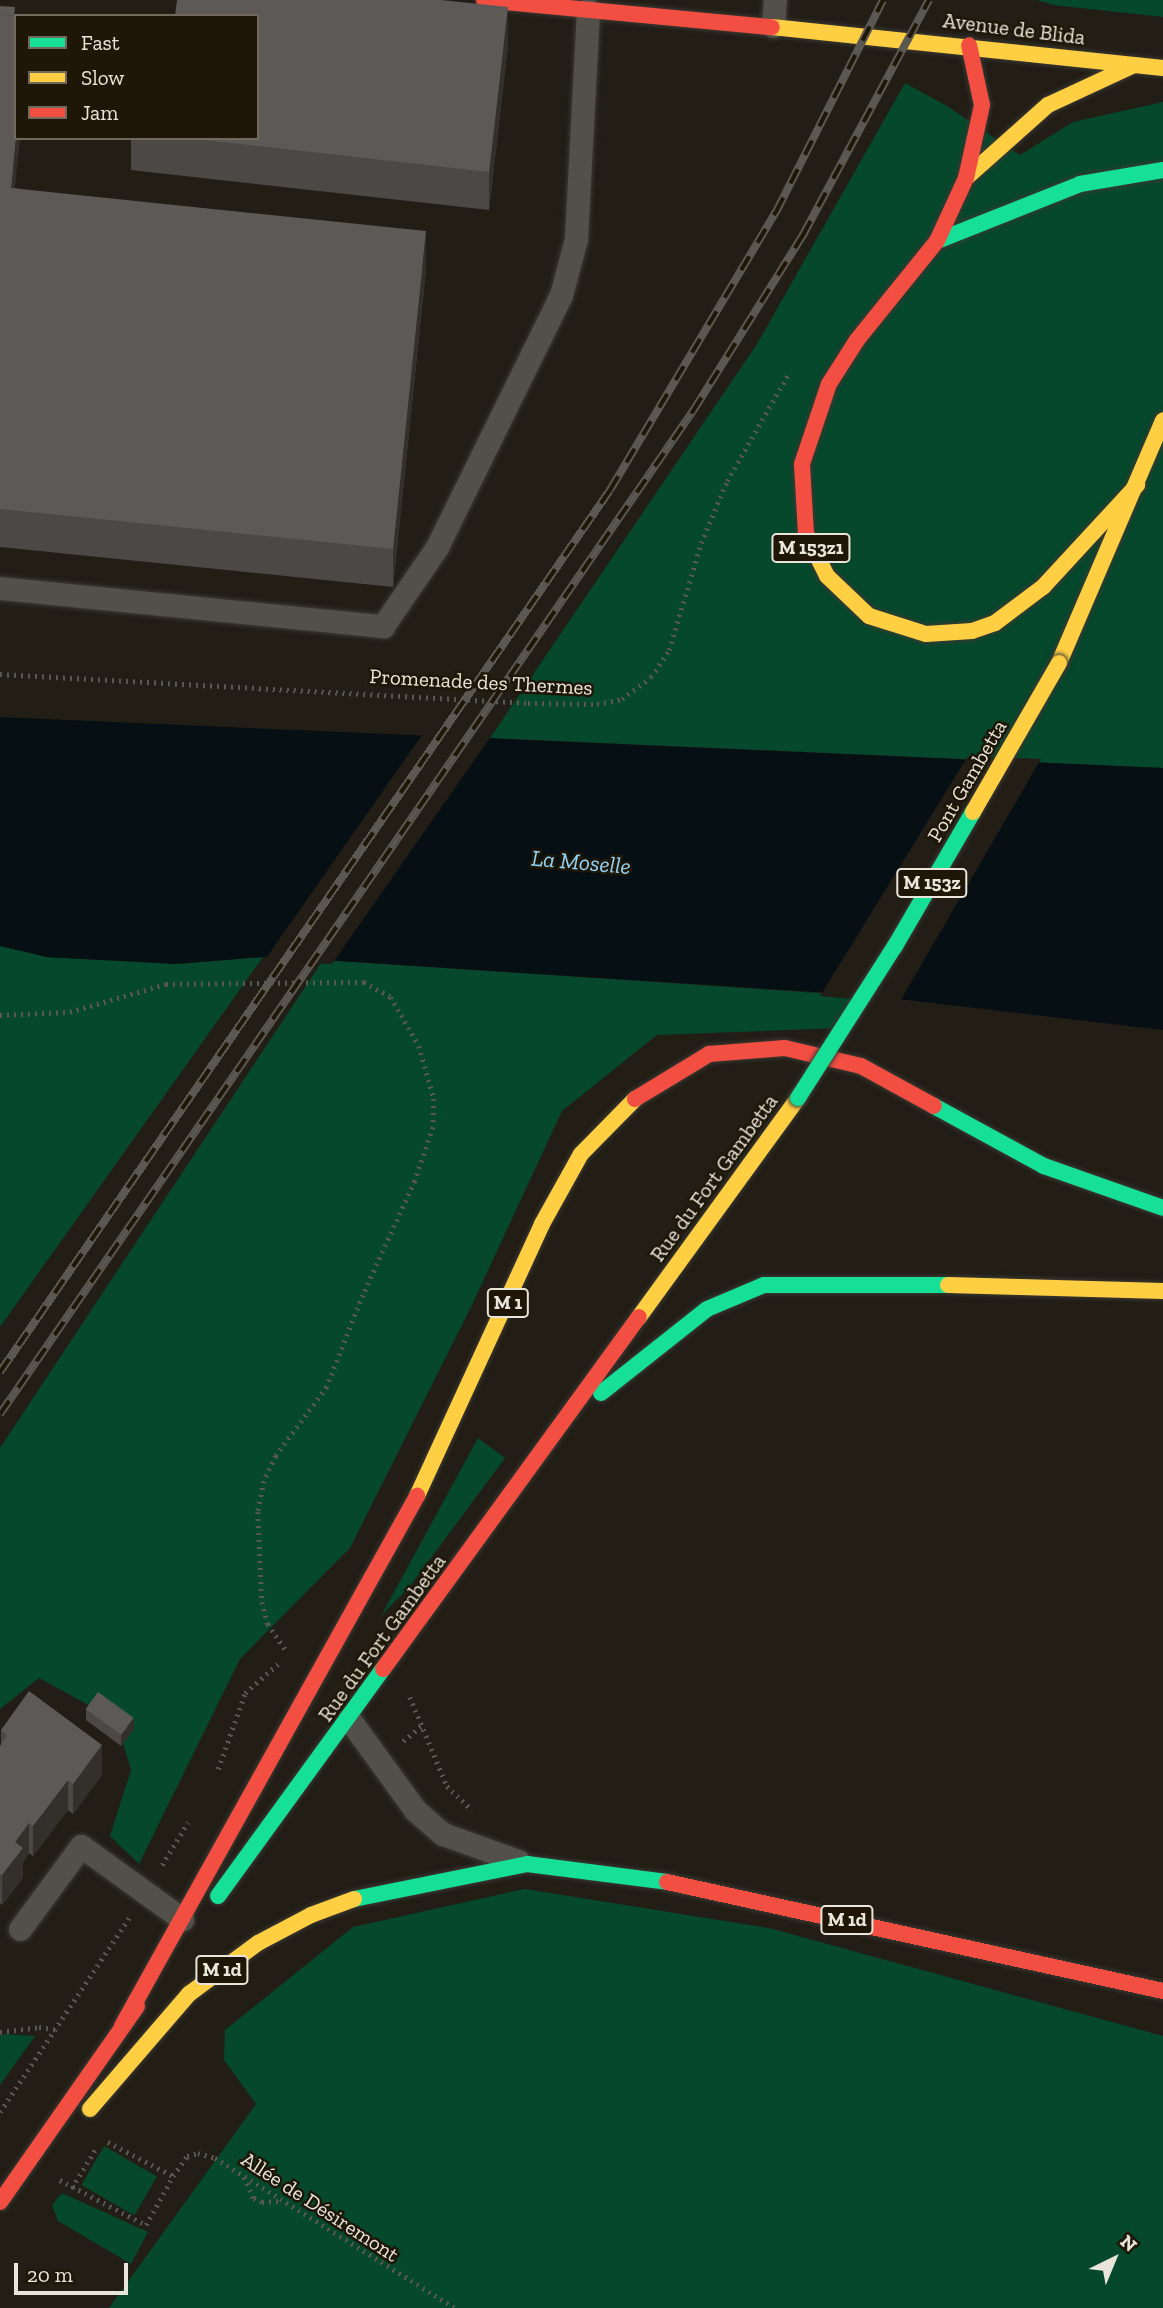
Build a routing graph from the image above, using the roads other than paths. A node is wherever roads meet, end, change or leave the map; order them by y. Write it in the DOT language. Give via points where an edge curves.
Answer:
graph roads {
  1 [pos="484,0"];
  2 [pos="775,0"];
  3 [pos="531,2"];
  4 [pos="679,8"];
  5 [pos="588,9"];
  6 [pos="773,26"];
  7 [pos="969,45"];
  8 [pos="1134,65"];
  9 [pos="1163,68"];
  10 [pos="1163,87"];
  11 [pos="1163,170"];
  12 [pos="966,178"];
  13 [pos="937,241"];
  14 [pos="1163,420"];
  15 [pos="1137,485"];
  16 [pos="0,588"];
  17 [pos="798,1097"];
  18 [pos="1163,1208"];
  19 [pos="1163,1291"];
  20 [pos="563,1423"];
  21 [pos="349,1719"];
  22 [pos="527,1864"];
  23 [pos="182,1919"];
  24 [pos="20,1928"];
  25 [pos="1163,1991"];
  26 [pos="122,2026"];
  27 [pos="0,2202"];
  28 [pos="0,2210"];
  1 -- 3 [label="main road, Avenue de Blida"];
  2 -- 6 [label="lane"];
  3 -- 5 [label="main road, Avenue de Blida"];
  4 -- 5 [label="main road, Avenue de Blida"];
  4 -- 6 [label="main road, Avenue de Blida"];
  5 -- 16 [label="lane" via="576,239 561,295 437,547 383,626"];
  6 -- 7 [label="main road, Avenue de Blida"];
  7 -- 8 [label="main road, Avenue de Blida"];
  7 -- 12 [label="main road, M 153z1" via="982,106"];
  8 -- 9 [label="main road, Avenue de Blida"];
  8 -- 10 [label="main road"];
  8 -- 12 [label="main road, M 153z1" via="1048,105"];
  11 -- 13 [label="main road, M 153z1" via="1080,184"];
  12 -- 13 [label="main road, M 153z1"];
  13 -- 15 [label="main road, M 153z1" via="857,340 829,384 810,430 799,492 803,525 827,576 869,617 926,634 972,631 995,623 1043,587"];
  14 -- 15 [label="main road, M 153z"];
  15 -- 17 [label="main road, Pont Gambetta / M 153z, bridge" via="1059,663 895,946"];
  17 -- 20 [label="main road, Rue du Fort Gambetta / M 153z"];
  18 -- 23 [label="main road, M 1" via="1044,1166 861,1066 785,1048 709,1054 639,1095 581,1154 542,1224 437,1460"];
  19 -- 20 [label="main road, M 1" via="833,1282 764,1285 707,1309"];
  20 -- 21 [label="main road, Rue du Fort Gambetta / M 1"];
  21 -- 22 [label="lane, M 1d" via="415,1810 443,1834"];
  21 -- 26 [label="main road, Rue du Fort Gambetta / M 1"];
  22 -- 25 [label="main road, M 1d" via="635,1876 752,1899"];
  22 -- 28 [label="main road, M 1d" via="366,1895 311,1915 258,1943 189,1994"];
  23 -- 24 [label="lane" via="81,1846"];
  23 -- 26 [label="main road, M 1"];
  26 -- 27 [label="main road, Rue du Fort Gambetta / M 1"];
}
